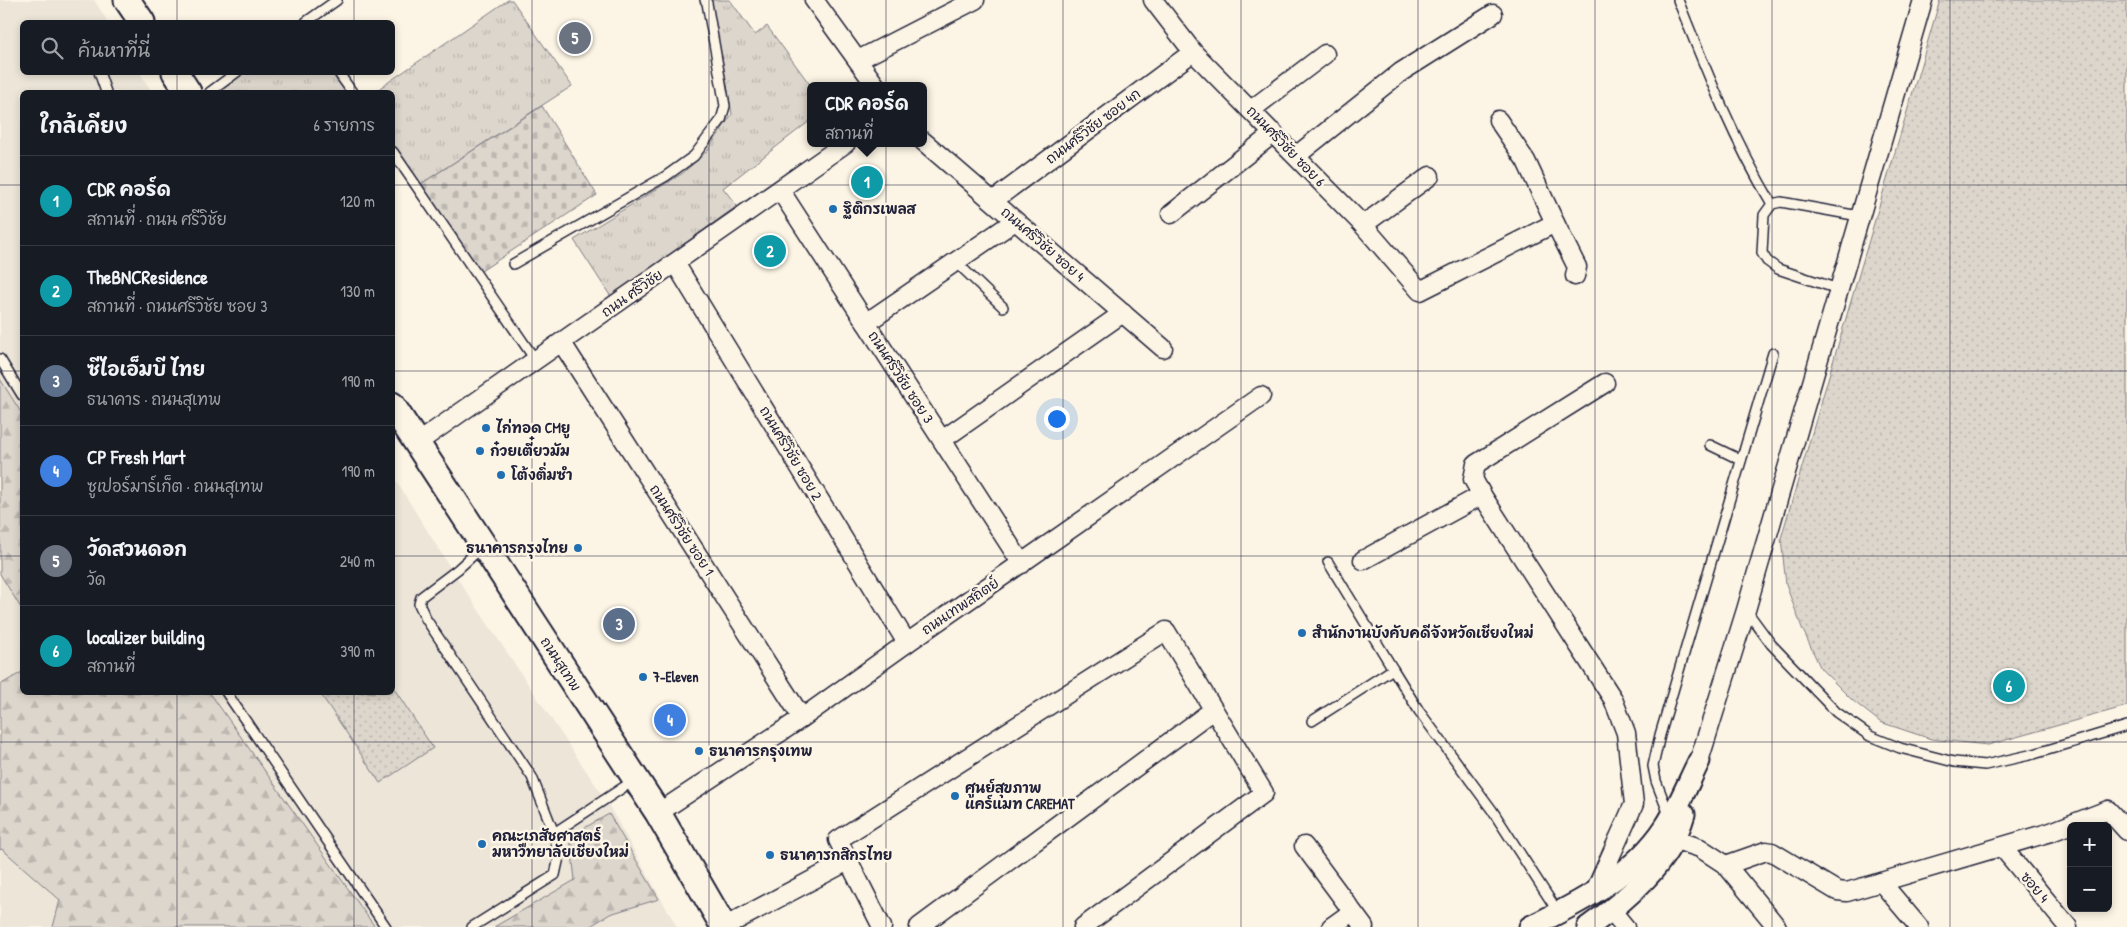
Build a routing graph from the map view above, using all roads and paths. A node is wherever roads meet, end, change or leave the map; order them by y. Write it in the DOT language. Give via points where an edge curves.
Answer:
graph roads {
  1 [pos="127,0"];
  2 [pos="337,0"];
  3 [pos="705,0"];
  4 [pos="814,0"];
  5 [pos="975,0"];
  6 [pos="1153,0"];
  7 [pos="1678,0"];
  8 [pos="1923,0"];
  9 [pos="1493,14"];
  10 [pos="141,20"];
  11 [pos="309,20"];
  12 [pos="1193,52"];
  13 [pos="1325,54"];
  14 [pos="858,60"];
  15 [pos="100,75"];
  16 [pos="177,75"];
  17 [pos="233,75"];
  18 [pos="340,75"];
  19 [pos="873,82"];
  20 [pos="105,90"];
  21 [pos="187,90"];
  22 [pos="213,90"];
  23 [pos="351,90"];
  24 [pos="1251,110"];
  25 [pos="1498,120"];
  26 [pos="1274,134"];
  27 [pos="927,145"];
  28 [pos="840,147"];
  29 [pos="395,155"];
  30 [pos="1296,156"];
  31 [pos="1430,176"];
  32 [pos="780,190"];
  33 [pos="994,200"];
  34 [pos="1772,204"];
  35 [pos="1171,214"];
  36 [pos="1859,216"];
  37 [pos="1015,221"];
  38 [pos="1556,223"];
  39 [pos="1363,225"];
  40 [pos="956,262"];
  41 [pos="675,263"];
  42 [pos="513,264"];
  43 [pos="1575,276"];
  44 [pos="1838,289"];
  45 [pos="1003,307"];
  46 [pos="1123,313"];
  47 [pos="866,322"];
  48 [pos="562,343"];
  49 [pos="1163,348"];
  50 [pos="1773,353"];
  51 [pos="0,359"];
  52 [pos="536,361"];
  53 [pos="1605,383"];
  54 [pos="20,392"];
  55 [pos="1261,396"];
  56 [pos="395,410"];
  57 [pos="942,440"];
  58 [pos="417,443"];
  59 [pos="1710,445"];
  60 [pos="1741,460"];
  61 [pos="1482,495"];
  62 [pos="484,546"];
  63 [pos="1363,560"];
  64 [pos="1328,562"];
  65 [pos="1022,564"];
  66 [pos="1746,610"];
  67 [pos="907,643"];
  68 [pos="1393,670"];
  69 [pos="228,695"];
  70 [pos="1213,710"];
  71 [pos="802,718"];
  72 [pos="1312,721"];
  73 [pos="2127,726"];
  74 [pos="1699,761"];
  75 [pos="636,779"];
  76 [pos="658,813"];
  77 [pos="1670,817"];
  78 [pos="2127,832"];
  79 [pos="554,833"];
  80 [pos="1673,840"];
  81 [pos="1304,846"];
  82 [pos="2002,847"];
  83 [pos="848,861"];
  84 [pos="1726,865"];
  85 [pos="1881,882"];
  86 [pos="1594,893"];
  87 [pos="1611,910"];
  88 [pos="1352,912"];
  89 [pos="1562,920"];
  90 [pos="386,927"];
  91 [pos="472,927"];
  92 [pos="724,927"];
  93 [pos="882,927"];
  94 [pos="919,927"];
  95 [pos="1083,927"];
  96 [pos="1332,927"];
  97 [pos="1364,927"];
  98 [pos="1530,927"];
  99 [pos="1588,927"];
  100 [pos="1625,927"];
  101 [pos="1777,927"];
  102 [pos="1919,927"];
  103 [pos="2068,927"];
  1 -- 10 [label="main road"];
  2 -- 11 [label="lane"];
  3 -- 42 [label="lane" via="725,106 713,132 694,156 666,176"];
  4 -- 14 [label="street"];
  5 -- 14 [label="street"];
  6 -- 12 [label="street, ถนนศรีวิชัย ซอย 6"];
  7 -- 34 [label="lane" via="1717,97 1749,165"];
  8 -- 36 [label="street"];
  9 -- 30 [label="street" via="1401,72"];
  12 -- 24 [label="street, ถนนศรีวิชัย ซอย 6"];
  12 -- 33 [label="street, ถนนศรีวิชัย ซอย 4ก"];
  13 -- 24 [label="street"];
  14 -- 19 [label="street"];
  15 -- 20 [label="lane"];
  16 -- 21 [label="main road"];
  17 -- 22 [label="lane"];
  18 -- 23 [label="lane"];
  24 -- 26 [label="street, ถนนศรีวิชัย ซอย 6"];
  25 -- 38 [label="street" via="1526,161"];
  26 -- 30 [label="street, ถนนศรีวิชัย ซอย 6"];
  26 -- 35 [label="street"];
  27 -- 33 [label="street, ถนนศรีวิชัย ซอย 4"];
  28 -- 32 [label="street, ถนน ศรีวิชัย"];
  29 -- 52 [label="lane"];
  30 -- 39 [label="street, ถนนศรีวิชัย ซอย 6"];
  31 -- 39 [label="street"];
  32 -- 41 [label="street, ถนน ศรีวิชัย"];
  32 -- 47 [label="street, ถนนศรีวิชัย ซอย 3"];
  33 -- 37 [label="street, ถนนศรีวิชัย ซอย 4"];
  34 -- 36 [label="lane" via="1782,202"];
  34 -- 44 [label="lane" via="1764,214 1762,254 1767,261 1778,269"];
  36 -- 44 [label="street"];
  37 -- 40 [label="street"];
  37 -- 46 [label="street, ถนนศรีวิชัย ซอย 4"];
  38 -- 39 [label="street, ถนนศรีวิชัย ซอย 6" via="1420,291"];
  38 -- 43 [label="street" via="1577,267"];
  40 -- 45 [label="lane"];
  40 -- 47 [label="street"];
  41 -- 48 [label="street, ถนน ศรีวิชัย"];
  41 -- 67 [label="street, ถนนศรีวิชัย ซอย 2"];
  44 -- 66 [label="street"];
  46 -- 49 [label="street, ถนนศรีวิชัย ซอย 4"];
  46 -- 57 [label="street"];
  47 -- 57 [label="street, ถนนศรีวิชัย ซอย 3"];
  48 -- 52 [label="street, ถนน ศรีวิชัย"];
  48 -- 71 [label="street, ถนนศรีวิชัย ซอย 1"];
  50 -- 60 [label="lane"];
  51 -- 54 [label="lane"];
  52 -- 58 [label="street, ถนน ศรีวิชัย"];
  53 -- 61 [label="street" via="1476,464 1473,479"];
  55 -- 65 [label="street, ถนนเทพสถิตย์"];
  56 -- 58 [label="main road, ถนนสุเทพ"];
  57 -- 65 [label="street, ถนนศรีวิชัย ซอย 3"];
  58 -- 62 [label="main road, ถนนสุเทพ"];
  59 -- 60 [label="lane"];
  60 -- 77 [label="lane" via="1653,766"];
  61 -- 63 [label="street"];
  61 -- 86 [label="street" via="1613,699 1626,733 1634,804"];
  62 -- 75 [label="main road, ถนนสุเทพ"];
  62 -- 79 [label="lane" via="429,589 419,604 532,777"];
  64 -- 68 [label="lane"];
  65 -- 67 [label="street, ถนนเทพสถิตย์"];
  66 -- 73 [label="lane" via="1771,644 1836,712 1870,736 1918,753 1954,762 1986,765"];
  66 -- 74 [label="street"];
  67 -- 71 [label="street, ถนนเทพสถิตย์"];
  68 -- 72 [label="lane"];
  68 -- 89 [label="lane" via="1492,810"];
  69 -- 90 [label="lane"];
  70 -- 83 [label="street" via="1166,631 838,840"];
  70 -- 94 [label="street"];
  70 -- 95 [label="street" via="1264,793"];
  71 -- 76 [label="street, ถนนเทพสถิตย์"];
  74 -- 77 [label="street"];
  74 -- 80 [label="street"];
  75 -- 76 [label="main road, ถนนสุเทพ"];
  75 -- 79 [label="lane"];
  76 -- 92 [label="main road, ถนนสุเทพ"];
  77 -- 86 [label="street" via="1630,867"];
  78 -- 82 [label="street" via="2108,810"];
  79 -- 91 [label="lane" via="559,857 555,875"];
  80 -- 84 [label="street" via="1700,848"];
  80 -- 87 [label="street" via="1653,871"];
  81 -- 88 [label="street"];
  82 -- 85 [label="street"];
  82 -- 103 [label="street, ซอย 4"];
  83 -- 92 [label="street"];
  83 -- 93 [label="street"];
  84 -- 85 [label="street" via="1766,851 1837,891 1847,892"];
  84 -- 101 [label="street"];
  85 -- 102 [label="street"];
  86 -- 89 [label="street"];
  87 -- 99 [label="street"];
  87 -- 100 [label="street"];
  88 -- 96 [label="street"];
  88 -- 97 [label="street"];
  89 -- 98 [label="street"];
}
